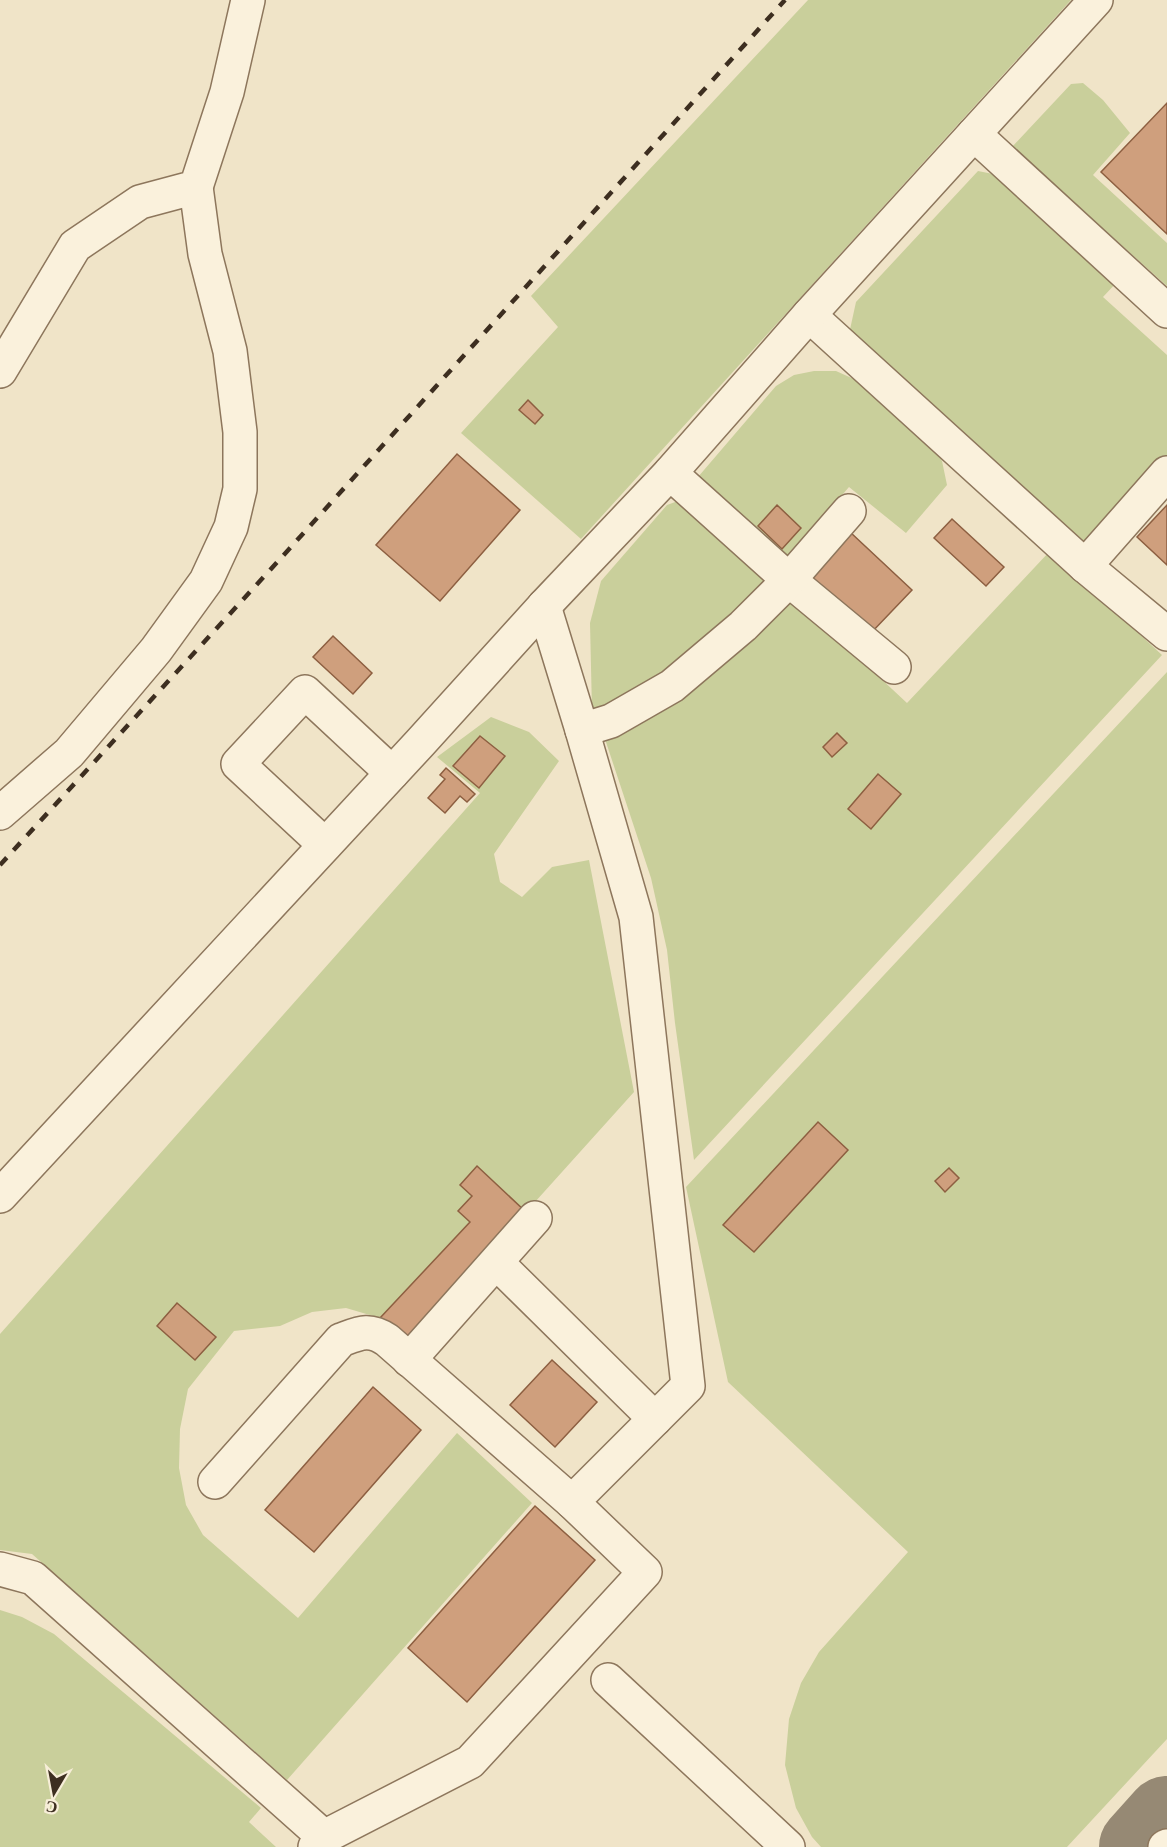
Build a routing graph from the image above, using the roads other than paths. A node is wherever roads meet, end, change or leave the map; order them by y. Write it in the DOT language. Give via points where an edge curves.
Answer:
graph roads {
  1 [pos="248,0"];
  2 [pos="1096,0"];
  3 [pos="974,134"];
  4 [pos="196,187"];
  5 [pos="1167,311"];
  6 [pos="809,315"];
  7 [pos="0,371"];
  8 [pos="670,473"];
  9 [pos="1167,473"];
  10 [pos="849,511"];
  11 [pos="1085,566"];
  12 [pos="789,580"];
  13 [pos="544,606"];
  14 [pos="1167,634"];
  15 [pos="894,666"];
  16 [pos="582,730"];
  17 [pos="392,773"];
  18 [pos="0,813"];
  19 [pos="325,845"];
  20 [pos="3,1185"];
  21 [pos="535,1218"];
  22 [pos="497,1263"];
  23 [pos="409,1360"];
  24 [pos="655,1419"];
  25 [pos="214,1482"];
  26 [pos="572,1502"];
  27 [pos="0,1569"];
  28 [pos="608,1680"];
  29 [pos="320,1842"];
  30 [pos="788,1847"];
  1 -- 4 [label="street" via="227,93"];
  2 -- 3 [label="street"];
  3 -- 5 [label="street"];
  3 -- 6 [label="street"];
  4 -- 7 [label="street" via="140,201 75,246"];
  4 -- 18 [label="street" via="205,254 230,351 240,432 240,489 231,527 206,581 156,650 69,753"];
  6 -- 8 [label="street"];
  6 -- 11 [label="street"];
  8 -- 12 [label="street"];
  8 -- 13 [label="street"];
  9 -- 11 [label="street"];
  10 -- 12 [label="street"];
  11 -- 14 [label="street"];
  12 -- 15 [label="street"];
  12 -- 16 [label="street" via="744,626 672,686 611,721"];
  13 -- 16 [label="street"];
  13 -- 17 [label="street"];
  16 -- 24 [label="street" via="636,917 688,1386"];
  17 -- 19 [label="street"];
  17 -- 19 [label="street" via="305,692 238,764"];
  19 -- 20 [label="street"];
  21 -- 22 [label="street"];
  22 -- 23 [label="street"];
  22 -- 24 [label="street"];
  23 -- 25 [label="street" via="376,1333 359,1333 341,1341"];
  23 -- 26 [label="street"];
  24 -- 26 [label="street"];
  26 -- 29 [label="street" via="645,1572 470,1762"];
  27 -- 29 [label="street" via="33,1578"];
  28 -- 30 [label="street"];
}
